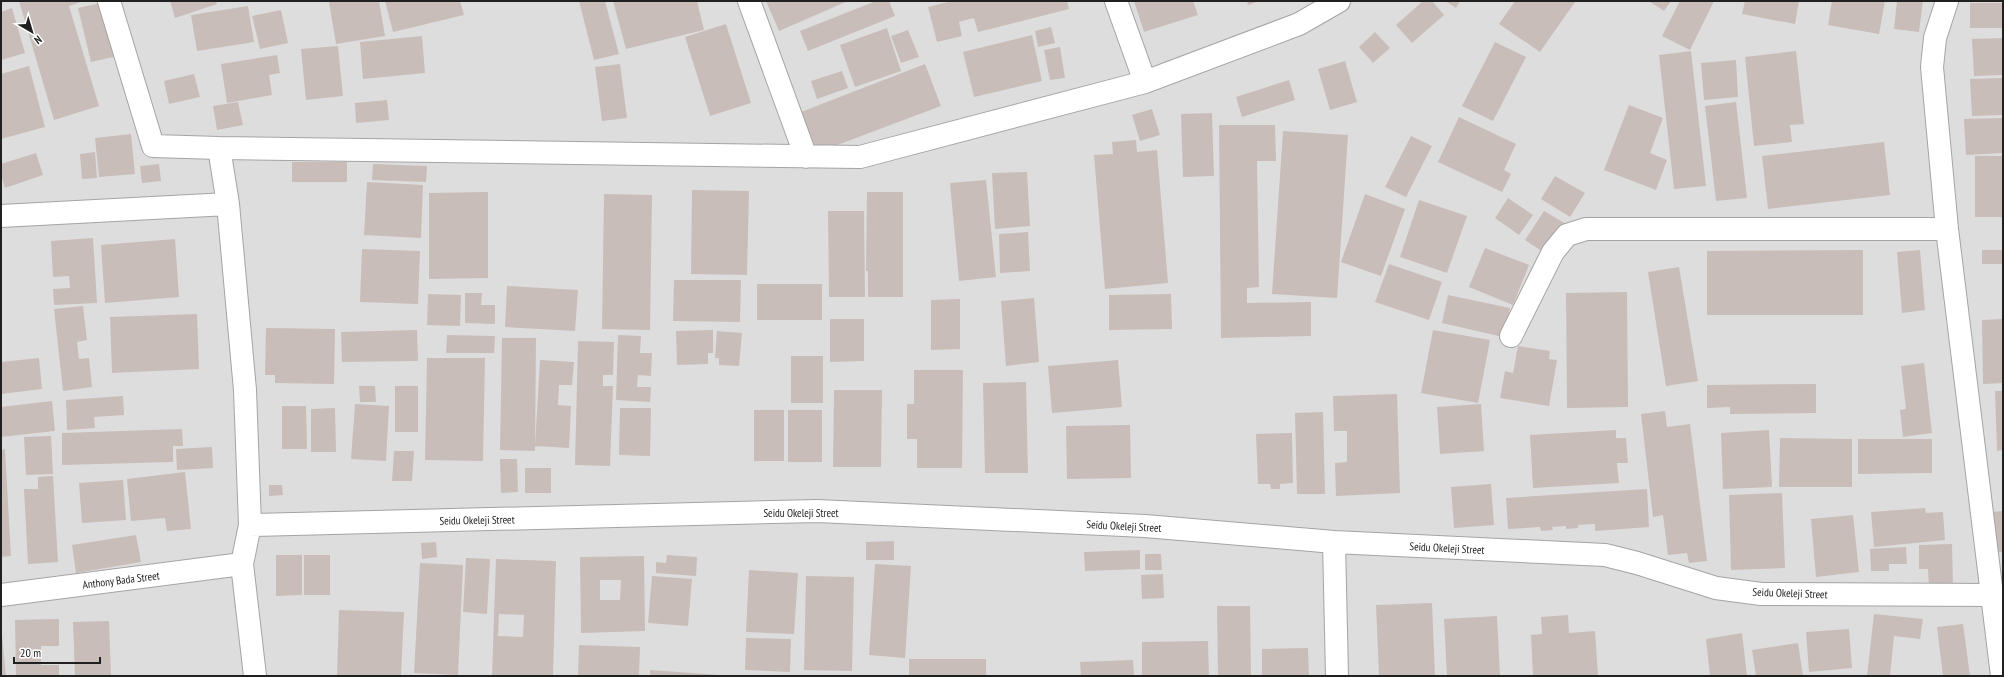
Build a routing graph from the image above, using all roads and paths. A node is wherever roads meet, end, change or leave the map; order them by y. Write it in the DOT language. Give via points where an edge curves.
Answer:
graph roads {
  1 [pos="109,1"];
  2 [pos="748,1"];
  3 [pos="1116,1"];
  4 [pos="1339,1"];
  5 [pos="1947,1"];
  6 [pos="1145,82"];
  7 [pos="219,148"];
  8 [pos="806,157"];
  9 [pos="228,204"];
  10 [pos="1,216"];
  11 [pos="1947,229"];
  12 [pos="1511,336"];
  13 [pos="250,525"];
  14 [pos="1334,542"];
  15 [pos="242,564"];
  16 [pos="1,595"];
  17 [pos="1993,595"];
  18 [pos="256,676"];
  19 [pos="1337,676"];
  20 [pos="2002,676"];
  1 -- 7 [label="street" via="153,146"];
  2 -- 8 [label="street"];
  3 -- 6 [label="street"];
  4 -- 6 [label="street" via="1299,24"];
  5 -- 11 [label="street" via="1935,38 1932,67"];
  6 -- 8 [label="street" via="860,158"];
  7 -- 8 [label="street"];
  7 -- 9 [label="street"];
  9 -- 10 [label="street"];
  9 -- 13 [label="street" via="245,390"];
  11 -- 12 [label="street" via="1586,229 1567,235 1553,252"];
  11 -- 17 [label="street"];
  13 -- 14 [label="street, Seidu Okeleji Street" via="817,511 1145,526"];
  13 -- 15 [label="street"];
  14 -- 17 [label="street, Seidu Okeleji Street" via="1605,555 1716,588 1761,594"];
  14 -- 19 [label="street"];
  15 -- 16 [label="street, Anthony Bada Street"];
  15 -- 18 [label="street"];
  17 -- 20 [label="street"];
}
